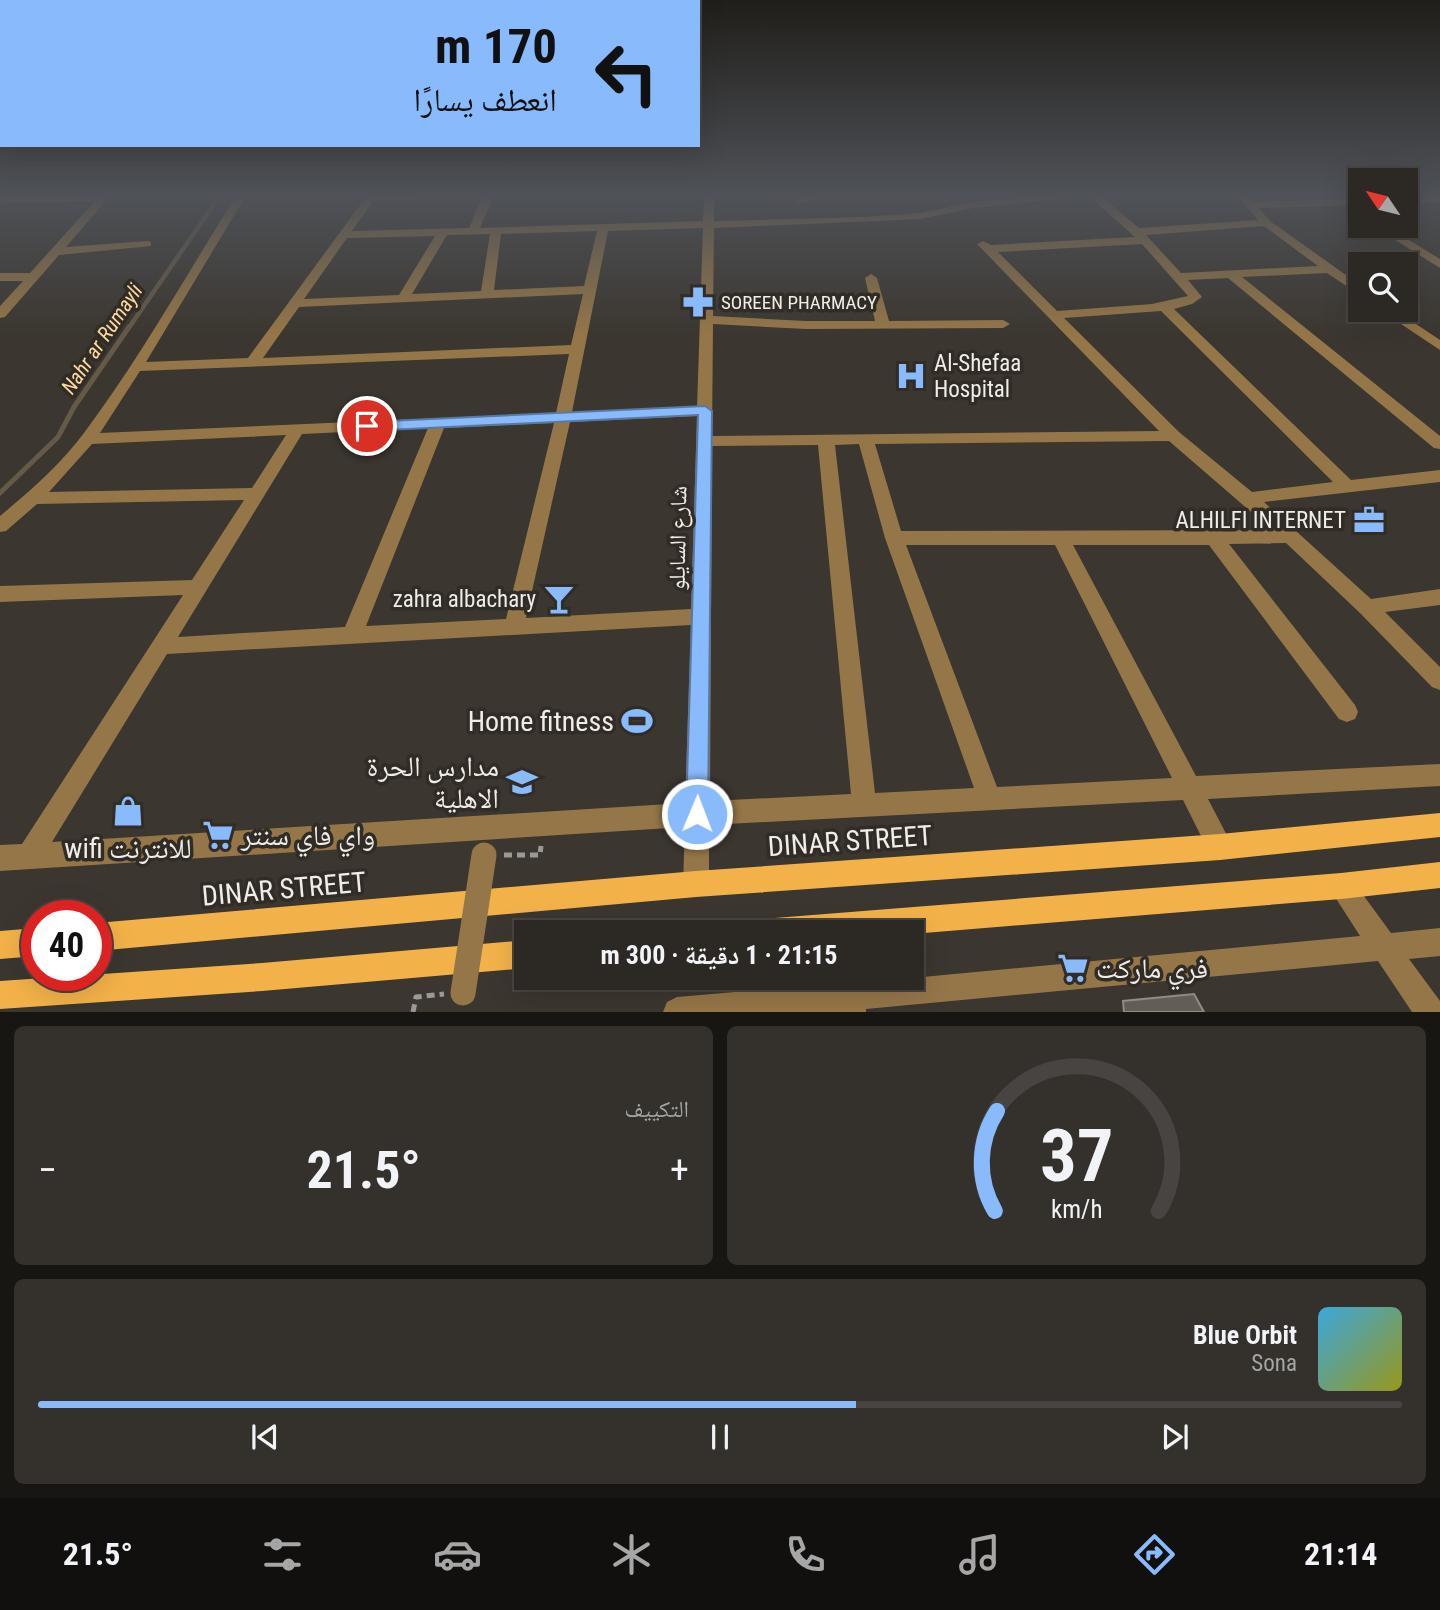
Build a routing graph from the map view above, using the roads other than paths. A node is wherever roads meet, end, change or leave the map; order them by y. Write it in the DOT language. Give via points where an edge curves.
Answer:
graph roads {
  1 [pos="65,241"];
  2 [pos="213,241"];
  3 [pos="341,241"];
  4 [pos="437,241"];
  5 [pos="494,241"];
  6 [pos="600,241"];
  7 [pos="708,241"];
  8 [pos="1059,241"];
  9 [pos="1145,241"];
  10 [pos="1290,241"];
  11 [pos="1403,241"];
  12 [pos="147,244"];
  13 [pos="54,253"];
  14 [pos="1440,264"];
  15 [pos="1328,270"];
  16 [pos="1232,275"];
  17 [pos="1179,276"];
  18 [pos="0,277"];
  19 [pos="33,277"];
  20 [pos="872,278"];
  21 [pos="1348,283"];
  22 [pos="590,290"];
  23 [pos="487,295"];
  24 [pos="403,299"];
  25 [pos="296,303"];
  26 [pos="1165,307"];
  27 [pos="0,314"];
  28 [pos="1053,314"];
  29 [pos="706,320"];
  30 [pos="1405,322"];
  31 [pos="1003,324"];
  32 [pos="883,325"];
  33 [pos="1440,345"];
  34 [pos="578,349"];
  35 [pos="252,363"];
  36 [pos="136,367"];
  37 [pos="705,411"];
  38 [pos="563,417"];
  39 [pos="438,423"];
  40 [pos="297,430"];
  41 [pos="1173,436"];
  42 [pos="88,439"];
  43 [pos="865,439"];
  44 [pos="826,440"];
  45 [pos="704,441"];
  46 [pos="1440,444"];
  47 [pos="1440,476"];
  48 [pos="1348,486"];
  49 [pos="257,494"];
  50 [pos="33,498"];
  51 [pos="1249,498"];
  52 [pos="0,526"];
  53 [pos="1290,536"];
  54 [pos="894,538"];
  55 [pos="1214,538"];
  56 [pos="1061,539"];
  57 [pos="197,587"];
  58 [pos="0,594"];
  59 [pos="1440,597"];
  60 [pos="1367,607"];
  61 [pos="701,616"];
  62 [pos="514,626"];
  63 [pos="352,635"];
  64 [pos="160,646"];
  65 [pos="1440,681"];
  66 [pos="1347,712"];
  67 [pos="1440,775"];
  68 [pos="1191,790"];
  69 [pos="990,800"];
  70 [pos="864,806"];
  71 [pos="697,814"];
  72 [pos="1440,825"];
  73 [pos="1220,847"];
  74 [pos="484,855"];
  75 [pos="29,856"];
  76 [pos="0,858"];
  77 [pos="1440,875"];
  78 [pos="696,884"];
  79 [pos="1341,886"];
  80 [pos="924,922"];
  81 [pos="112,936"];
  82 [pos="1440,942"];
  83 [pos="21,943"];
  84 [pos="0,945"];
  85 [pos="1386,948"];
  86 [pos="514,955"];
  87 [pos="463,993"];
  88 [pos="0,995"];
  89 [pos="847,995"];
  90 [pos="677,1012"];
  91 [pos="1430,1012"];
  1 -- 13 [label="street"];
  2 -- 36 [label="street"];
  3 -- 25 [label="street"];
  4 -- 24 [label="street"];
  5 -- 23 [label="street"];
  6 -- 22 [label="street"];
  7 -- 29 [label="street, شارع السايلو"];
  8 -- 28 [label="street" via="985,246"];
  9 -- 17 [label="street"];
  10 -- 15 [label="street"];
  11 -- 14 [label="street"];
  12 -- 13 [label="street"];
  13 -- 19 [label="street"];
  15 -- 16 [label="street"];
  15 -- 21 [label="street"];
  16 -- 17 [label="street"];
  16 -- 46 [label="street"];
  17 -- 26 [label="street" via="1196,298"];
  18 -- 19 [label="street"];
  19 -- 27 [label="street"];
  20 -- 32 [label="street"];
  22 -- 23 [label="street"];
  22 -- 34 [label="street"];
  23 -- 24 [label="street"];
  24 -- 25 [label="street"];
  25 -- 35 [label="street"];
  26 -- 28 [label="street"];
  26 -- 48 [label="street"];
  28 -- 41 [label="street"];
  29 -- 32 [label="street"];
  29 -- 37 [label="street, شارع السايلو"];
  30 -- 33 [label="street"];
  31 -- 32 [label="street"];
  34 -- 35 [label="street"];
  34 -- 38 [label="street"];
  35 -- 36 [label="street"];
  36 -- 42 [label="street"];
  37 -- 38 [label="street"];
  37 -- 45 [label="street, شارع السايلو"];
  38 -- 39 [label="street"];
  38 -- 62 [label="street"];
  39 -- 40 [label="street"];
  39 -- 63 [label="street"];
  40 -- 42 [label="street"];
  40 -- 49 [label="street"];
  41 -- 43 [label="street"];
  41 -- 51 [label="street"];
  42 -- 50 [label="street"];
  43 -- 44 [label="street"];
  43 -- 54 [label="street"];
  44 -- 45 [label="street"];
  44 -- 70 [label="street"];
  45 -- 61 [label="street, شارع السايلو"];
  47 -- 48 [label="street"];
  48 -- 51 [label="street"];
  49 -- 50 [label="street"];
  49 -- 57 [label="street"];
  50 -- 52 [label="street"];
  51 -- 53 [label="street"];
  53 -- 55 [label="street"];
  53 -- 60 [label="street"];
  54 -- 56 [label="street"];
  54 -- 69 [label="street"];
  55 -- 56 [label="street"];
  55 -- 66 [label="street"];
  56 -- 68 [label="street"];
  57 -- 58 [label="street"];
  57 -- 64 [label="street"];
  59 -- 60 [label="street"];
  60 -- 65 [label="street"];
  61 -- 62 [label="street"];
  61 -- 71 [label="street, شارع السايلو"];
  62 -- 63 [label="street"];
  63 -- 64 [label="street"];
  64 -- 75 [label="street"];
  67 -- 68 [label="street"];
  68 -- 69 [label="street"];
  68 -- 73 [label="street"];
  69 -- 70 [label="street"];
  70 -- 71 [label="street"];
  71 -- 75 [label="street"];
  71 -- 78 [label="street, شارع السايلو"];
  72 -- 73 [label="main road, DINAR STREET"];
  73 -- 78 [label="main road, DINAR STREET"];
  74 -- 87 [label="street, bridge"];
  75 -- 76 [label="street"];
  77 -- 79 [label="main road"];
  78 -- 81 [label="main road, DINAR STREET"];
  79 -- 80 [label="main road"];
  79 -- 85 [label="street"];
  82 -- 85 [label="street"];
  83 -- 84 [label="main road"];
  85 -- 89 [label="street"];
  85 -- 91 [label="street"];
  86 -- 88 [label="main road"];
  89 -- 90 [label="street"];
}
